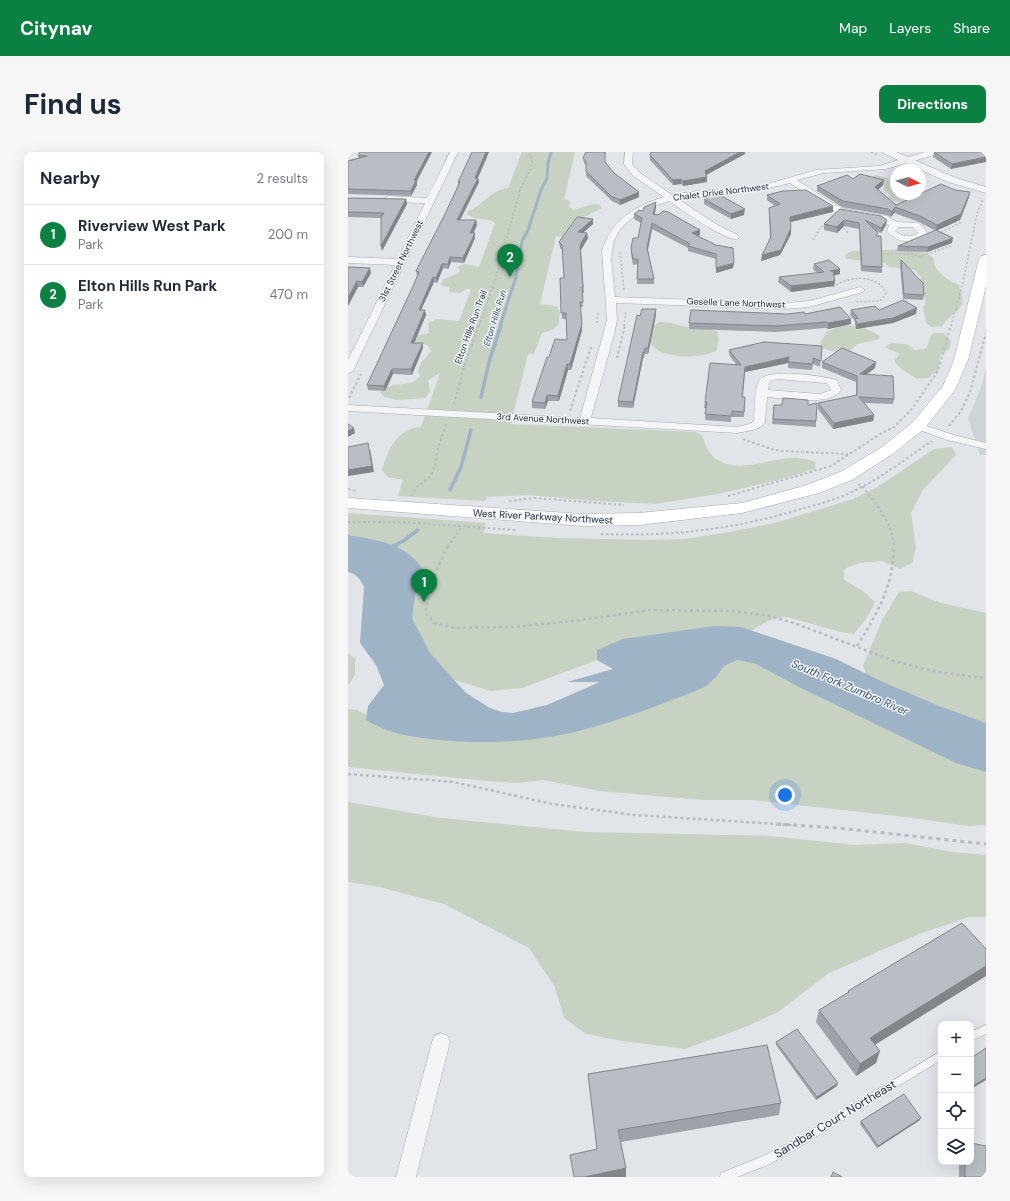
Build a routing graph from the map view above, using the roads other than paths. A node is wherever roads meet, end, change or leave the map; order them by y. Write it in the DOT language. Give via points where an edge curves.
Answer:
graph roads {
  1 [pos="454,152"];
  2 [pos="629,152"];
  3 [pos="888,152"];
  4 [pos="935,152"];
  5 [pos="906,160"];
  6 [pos="795,178"];
  7 [pos="985,193"];
  8 [pos="670,198"];
  9 [pos="380,199"];
  10 [pos="430,200"];
  11 [pos="896,225"];
  12 [pos="735,237"];
  13 [pos="986,259"];
  14 [pos="348,260"];
  15 [pos="400,262"];
  16 [pos="860,290"];
  17 [pos="611,300"];
  18 [pos="352,353"];
  19 [pos="348,371"];
  20 [pos="762,393"];
  21 [pos="348,408"];
  22 [pos="584,422"];
  23 [pos="918,426"];
  24 [pos="986,446"];
  25 [pos="348,503"];
  26 [pos="986,1029"];
  27 [pos="974,1035"];
  28 [pos="442,1042"];
  29 [pos="938,1057"];
  30 [pos="406,1177"];
  31 [pos="726,1177"];
  1 -- 10 [label="street, 31st Street Northwest"];
  2 -- 8 [label="street" via="627,159 630,169"];
  3 -- 5 [label="street"];
  4 -- 5 [label="street, Chalet Drive Northwest"];
  5 -- 6 [label="street, Chalet Drive Northwest" via="880,168 830,170"];
  5 -- 7 [label="street"];
  6 -- 8 [label="street, Chalet Drive Northwest" via="756,189"];
  6 -- 11 [label="street" via="826,203 840,210 884,218"];
  8 -- 12 [label="street"];
  8 -- 17 [label="street, Chalet Drive Northwest" via="640,209 613,232 607,251"];
  9 -- 10 [label="street"];
  10 -- 15 [label="street, 31st Street Northwest"];
  11 -- 11 [label="street" via="910,224 923,230 923,233 910,239 896,236 891,231"];
  13 -- 23 [label="main road, West River Parkway Northwest" via="957,372 950,387"];
  14 -- 15 [label="street"];
  15 -- 18 [label="street, 31st Street Northwest"];
  16 -- 17 [label="street, Geselle Lane Northwest" via="815,302 785,306"];
  17 -- 22 [label="street, Chalet Drive Northwest" via="610,331"];
  18 -- 19 [label="street, 31st Street Northwest"];
  20 -- 20 [label="street" via="764,380 773,376 826,380 832,382 836,390 826,396"];
  20 -- 22 [label="street, 3rd Avenue Northwest" via="759,423 737,430"];
  21 -- 22 [label="street, 3rd Avenue Northwest"];
  23 -- 24 [label="street"];
  23 -- 25 [label="main road, West River Parkway Northwest" via="881,456 835,480 788,496 726,510 639,519 583,520"];
  26 -- 27 [label="lane"];
  28 -- 30 [label="street"];
  29 -- 31 [label="lane, Sandbar Court Northeast" via="798,1143"];
}
